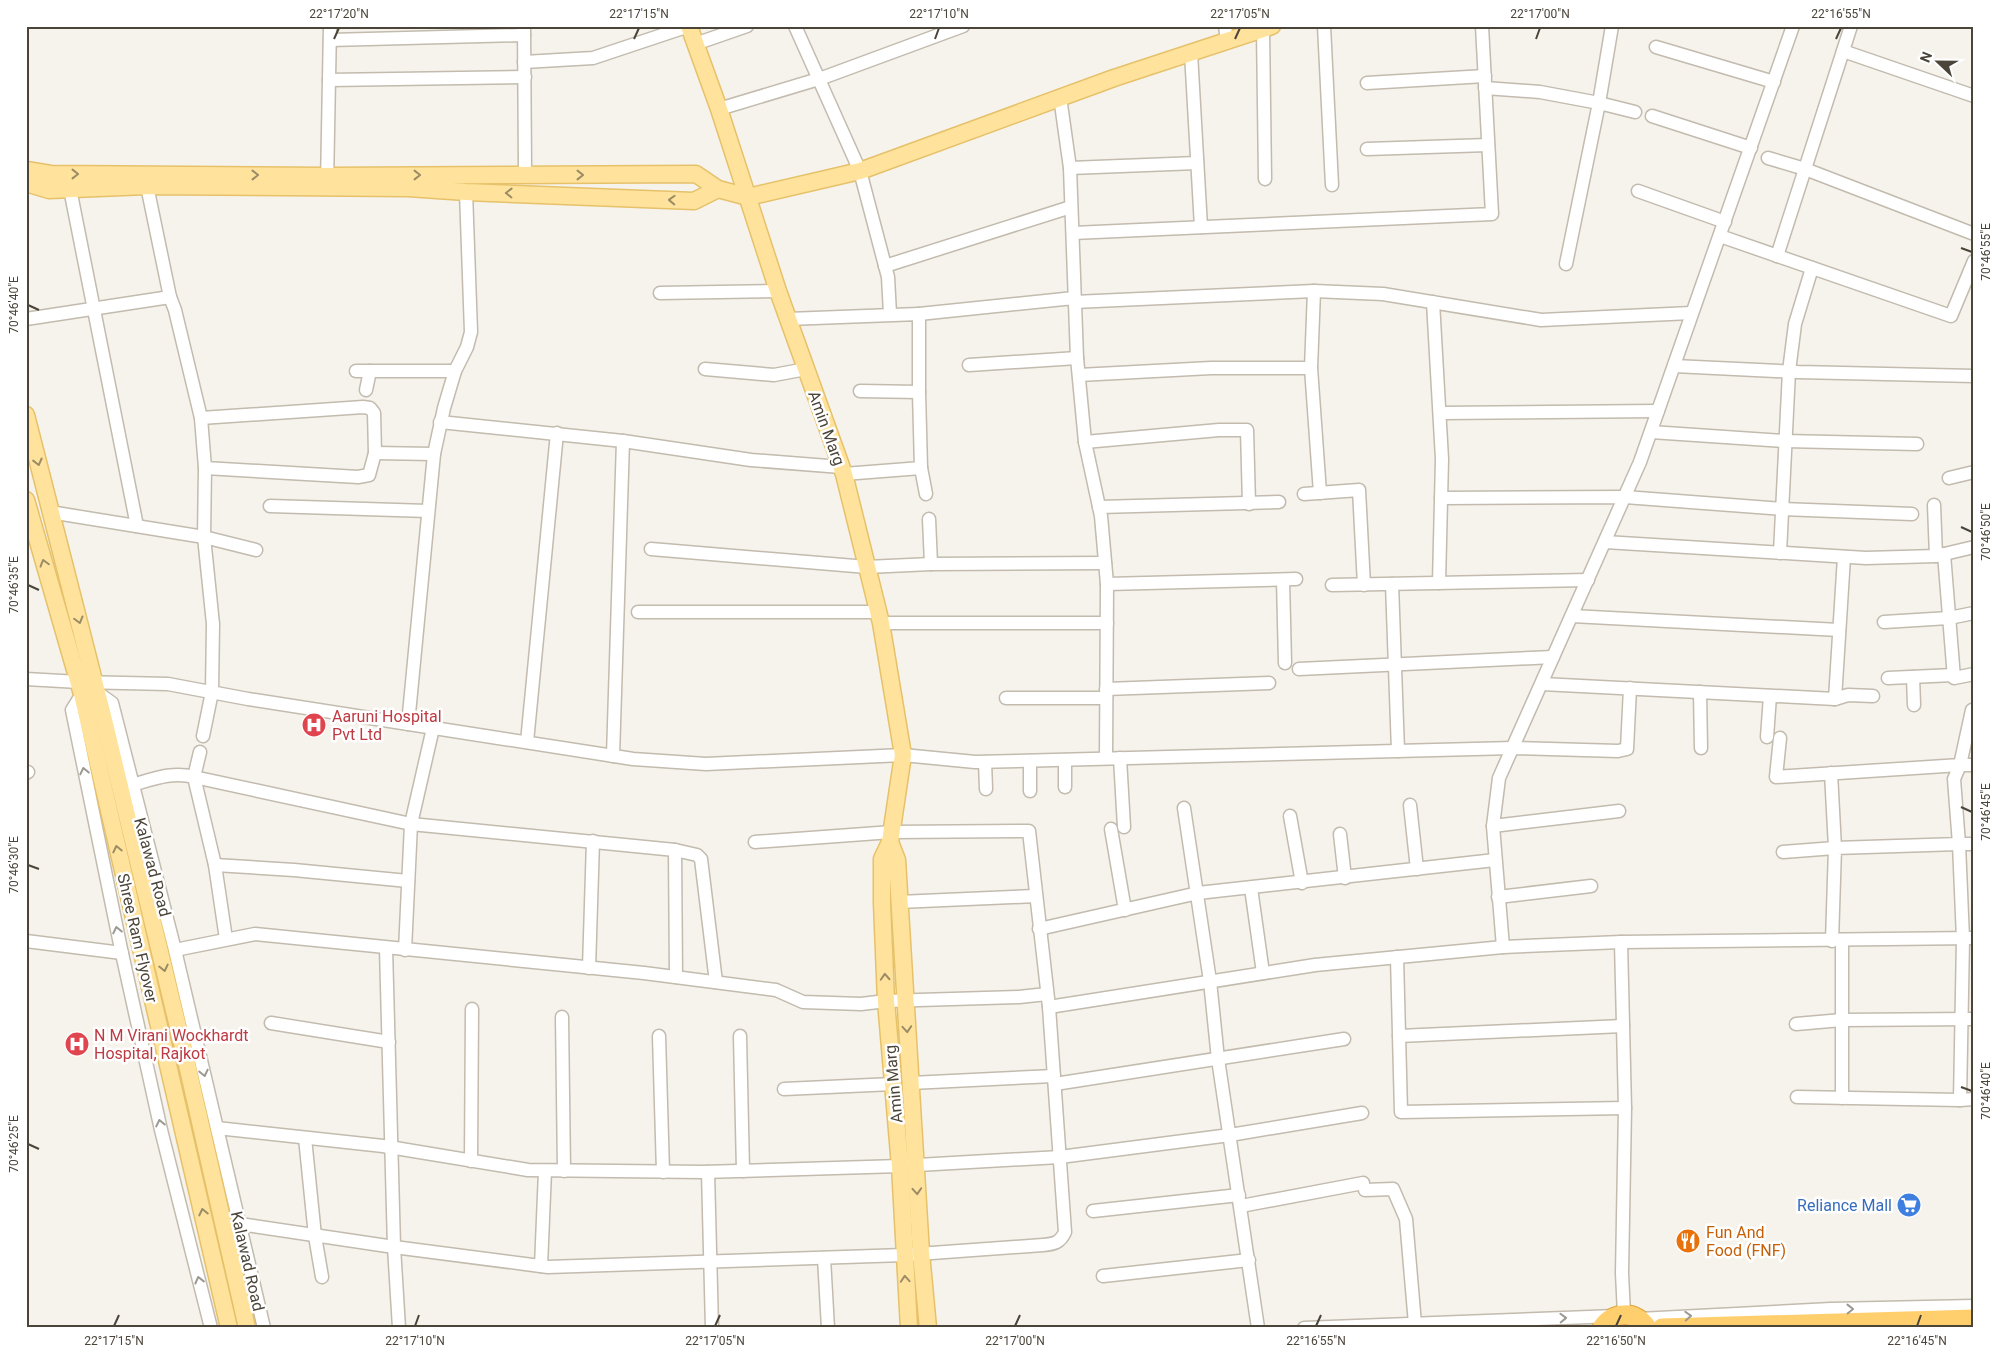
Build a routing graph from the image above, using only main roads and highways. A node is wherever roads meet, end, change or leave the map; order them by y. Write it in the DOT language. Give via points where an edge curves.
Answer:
graph roads {
  1 [pos="689,26"];
  2 [pos="1268,28"];
  3 [pos="1226,34"];
  4 [pos="26,170"];
  5 [pos="327,182"];
  6 [pos="26,183"];
  7 [pos="718,189"];
  8 [pos="748,197"];
  9 [pos="26,415"];
  10 [pos="26,500"];
  11 [pos="88,688"];
  12 [pos="891,837"];
  13 [pos="908,1166"];
  14 [pos="1974,1319"];
  15 [pos="229,1328"];
  16 [pos="247,1328"];
  17 [pos="909,1328"];
  18 [pos="928,1328"];
  19 [pos="1662,1328"];
  1 -- 8 [label="main road, Amin Marg"];
  2 -- 3 [label="main road"];
  3 -- 8 [label="main road" via="1191,53 860,171"];
  4 -- 5 [label="main road, one-way" via="51,174"];
  5 -- 6 [label="main road" via="48,190"];
  7 -- 5 [label="main road, one-way" via="694,201 466,192"];
  5 -- 7 [label="main road, one-way" via="696,174"];
  7 -- 8 [label="main road"];
  8 -- 12 [label="main road, Amin Marg" via="778,291 843,470 880,617 903,755"];
  9 -- 11 [label="main road, Kalawad Road, one-way"];
  11 -- 10 [label="main road, Kalawad Road, one-way"];
  15 -- 11 [label="main road, Shree Ram Flyover, one-way" via="86,713"];
  11 -- 16 [label="main road, Shree Ram Flyover, one-way" via="104,716"];
  12 -- 13 [label="main road, Amin Marg, one-way" via="897,860 911,1083"];
  13 -- 12 [label="main road, Amin Marg, one-way" via="893,1084 886,1002 882,859"];
  17 -- 13 [label="main road, Amin Marg, one-way" via="904,1255"];
  13 -- 18 [label="main road, Amin Marg, one-way"];
  14 -- 19 [label="highway"];
}
